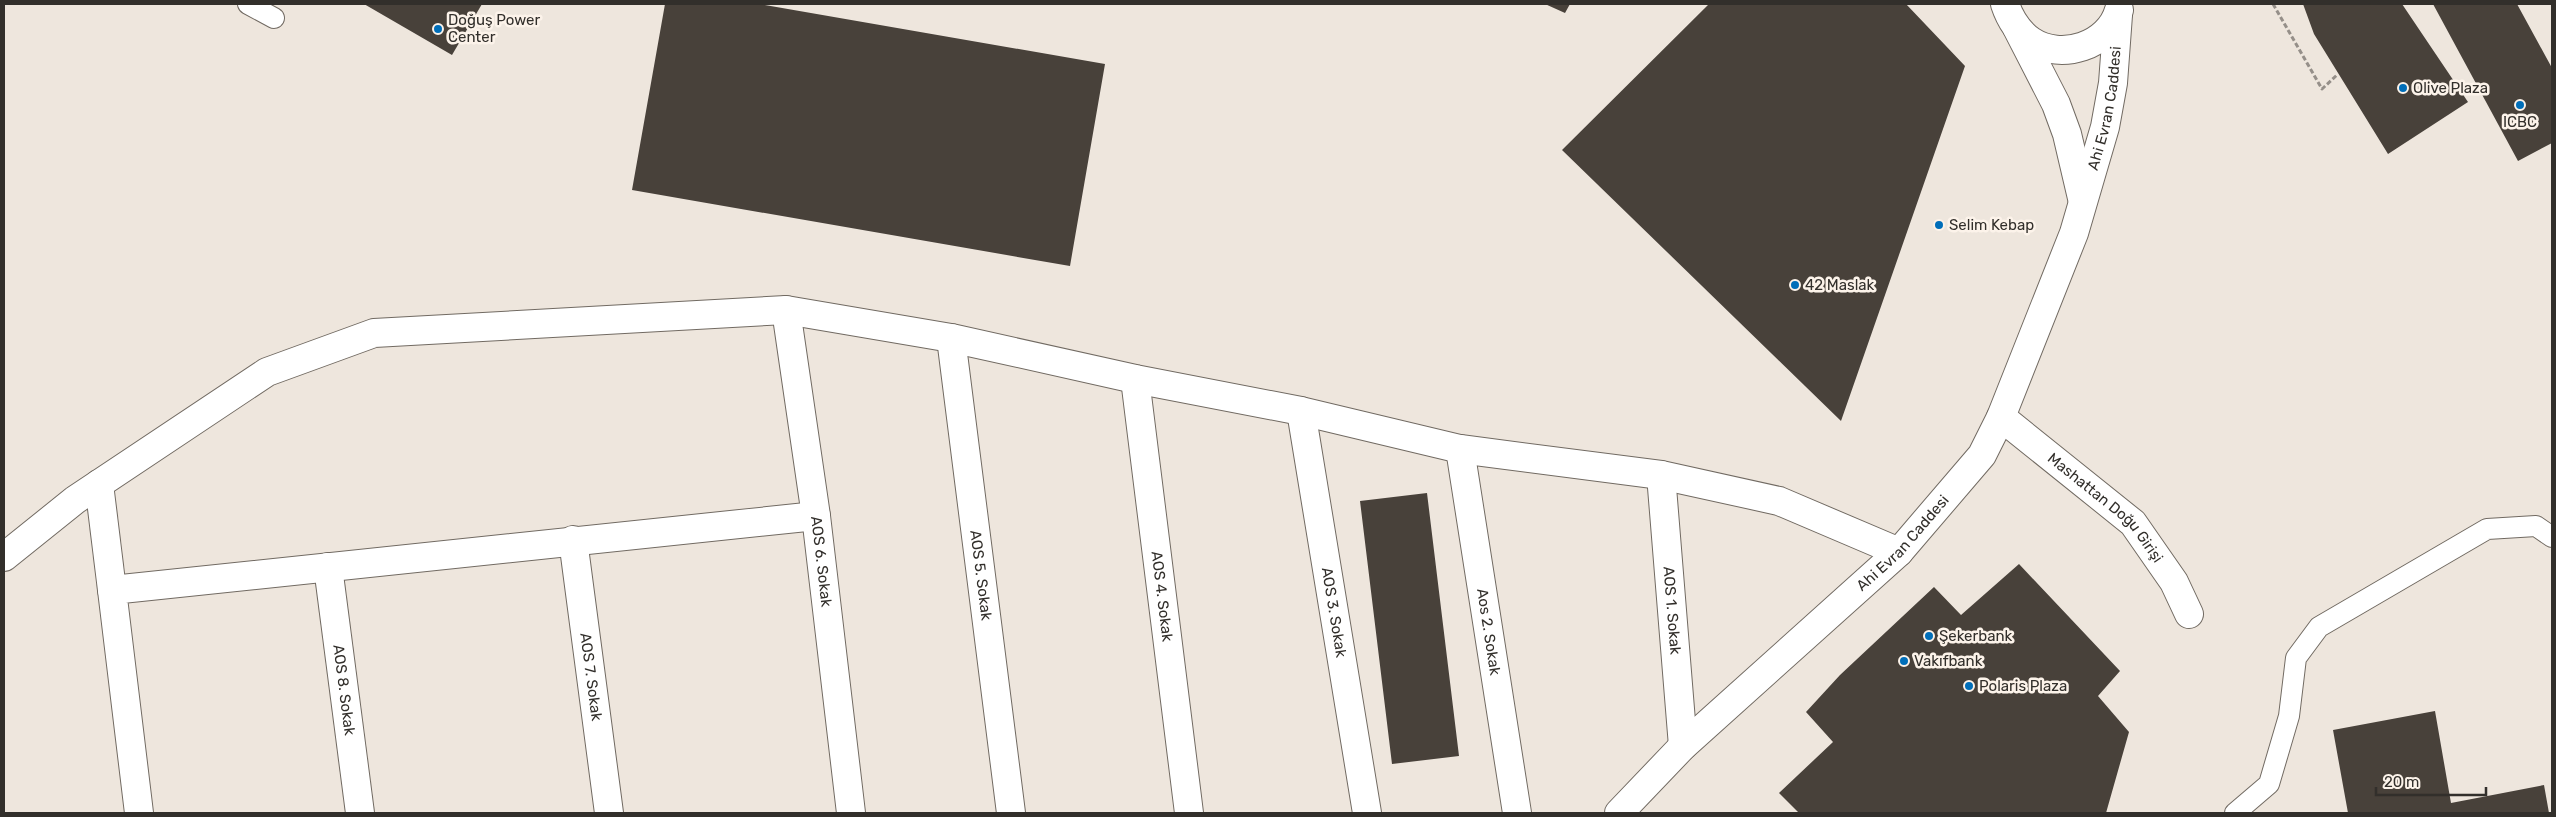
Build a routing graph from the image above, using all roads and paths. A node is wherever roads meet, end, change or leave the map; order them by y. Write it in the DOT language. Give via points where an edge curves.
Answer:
graph roads {
  1 [pos="248,4"];
  2 [pos="1982,4"];
  3 [pos="2273,4"];
  4 [pos="2119,9"];
  5 [pos="2011,17"];
  6 [pos="274,18"];
  7 [pos="2337,74"];
  8 [pos="2083,199"];
  9 [pos="786,310"];
  10 [pos="951,338"];
  11 [pos="1135,379"];
  12 [pos="1301,412"];
  13 [pos="2001,417"];
  14 [pos="1460,449"];
  15 [pos="1661,475"];
  16 [pos="99,484"];
  17 [pos="816,516"];
  18 [pos="2552,537"];
  19 [pos="573,540"];
  20 [pos="1899,552"];
  21 [pos="4,557"];
  22 [pos="328,567"];
  23 [pos="112,590"];
  24 [pos="2188,614"];
  25 [pos="1683,746"];
  26 [pos="139,813"];
  27 [pos="360,813"];
  28 [pos="609,813"];
  29 [pos="851,813"];
  30 [pos="1011,813"];
  31 [pos="1189,813"];
  32 [pos="1367,813"];
  33 [pos="1517,813"];
  34 [pos="1620,813"];
  35 [pos="2235,813"];
  1 -- 6 [label="lane"];
  2 -- 5 [label="street"];
  3 -- 7 [label="path" via="2322,90"];
  4 -- 5 [label="street" via="2107,32 2091,44 2071,50 2051,49 2032,41"];
  4 -- 8 [label="street, Ahi Evran Caddesi" via="2113,83 2105,127"];
  5 -- 8 [label="street, Ahi Evran Caddesi" via="2056,104"];
  8 -- 13 [label="street, Ahi Evran Caddesi" via="2074,233"];
  9 -- 10 [label="street"];
  9 -- 16 [label="street" via="374,333 267,372"];
  9 -- 17 [label="street, AOS 6. Sokak"];
  10 -- 11 [label="street"];
  10 -- 30 [label="street, AOS 5. Sokak"];
  11 -- 12 [label="street"];
  11 -- 31 [label="street, AOS 4. Sokak"];
  12 -- 14 [label="street"];
  12 -- 32 [label="street, AOS 3. Sokak"];
  13 -- 20 [label="street, Ahi Evran Caddesi" via="1982,455"];
  13 -- 24 [label="street, Mashattan Doğu Girişi" via="2133,523 2174,582"];
  14 -- 15 [label="street"];
  14 -- 33 [label="street, Aos 2. Sokak"];
  15 -- 20 [label="street" via="1779,501"];
  15 -- 25 [label="street, AOS 1. Sokak"];
  16 -- 21 [label="street"];
  16 -- 23 [label="street"];
  17 -- 19 [label="street"];
  17 -- 29 [label="street, AOS 6. Sokak"];
  18 -- 35 [label="lane" via="2536,526 2487,529 2319,627 2296,658 2288,716 2270,784"];
  19 -- 22 [label="street"];
  19 -- 28 [label="street, AOS 7. Sokak"];
  20 -- 25 [label="street, Ahi Evran Caddesi"];
  22 -- 23 [label="street"];
  22 -- 27 [label="street, AOS 8. Sokak"];
  23 -- 26 [label="street"];
  25 -- 34 [label="street, Ahi Evran Caddesi"];
}
